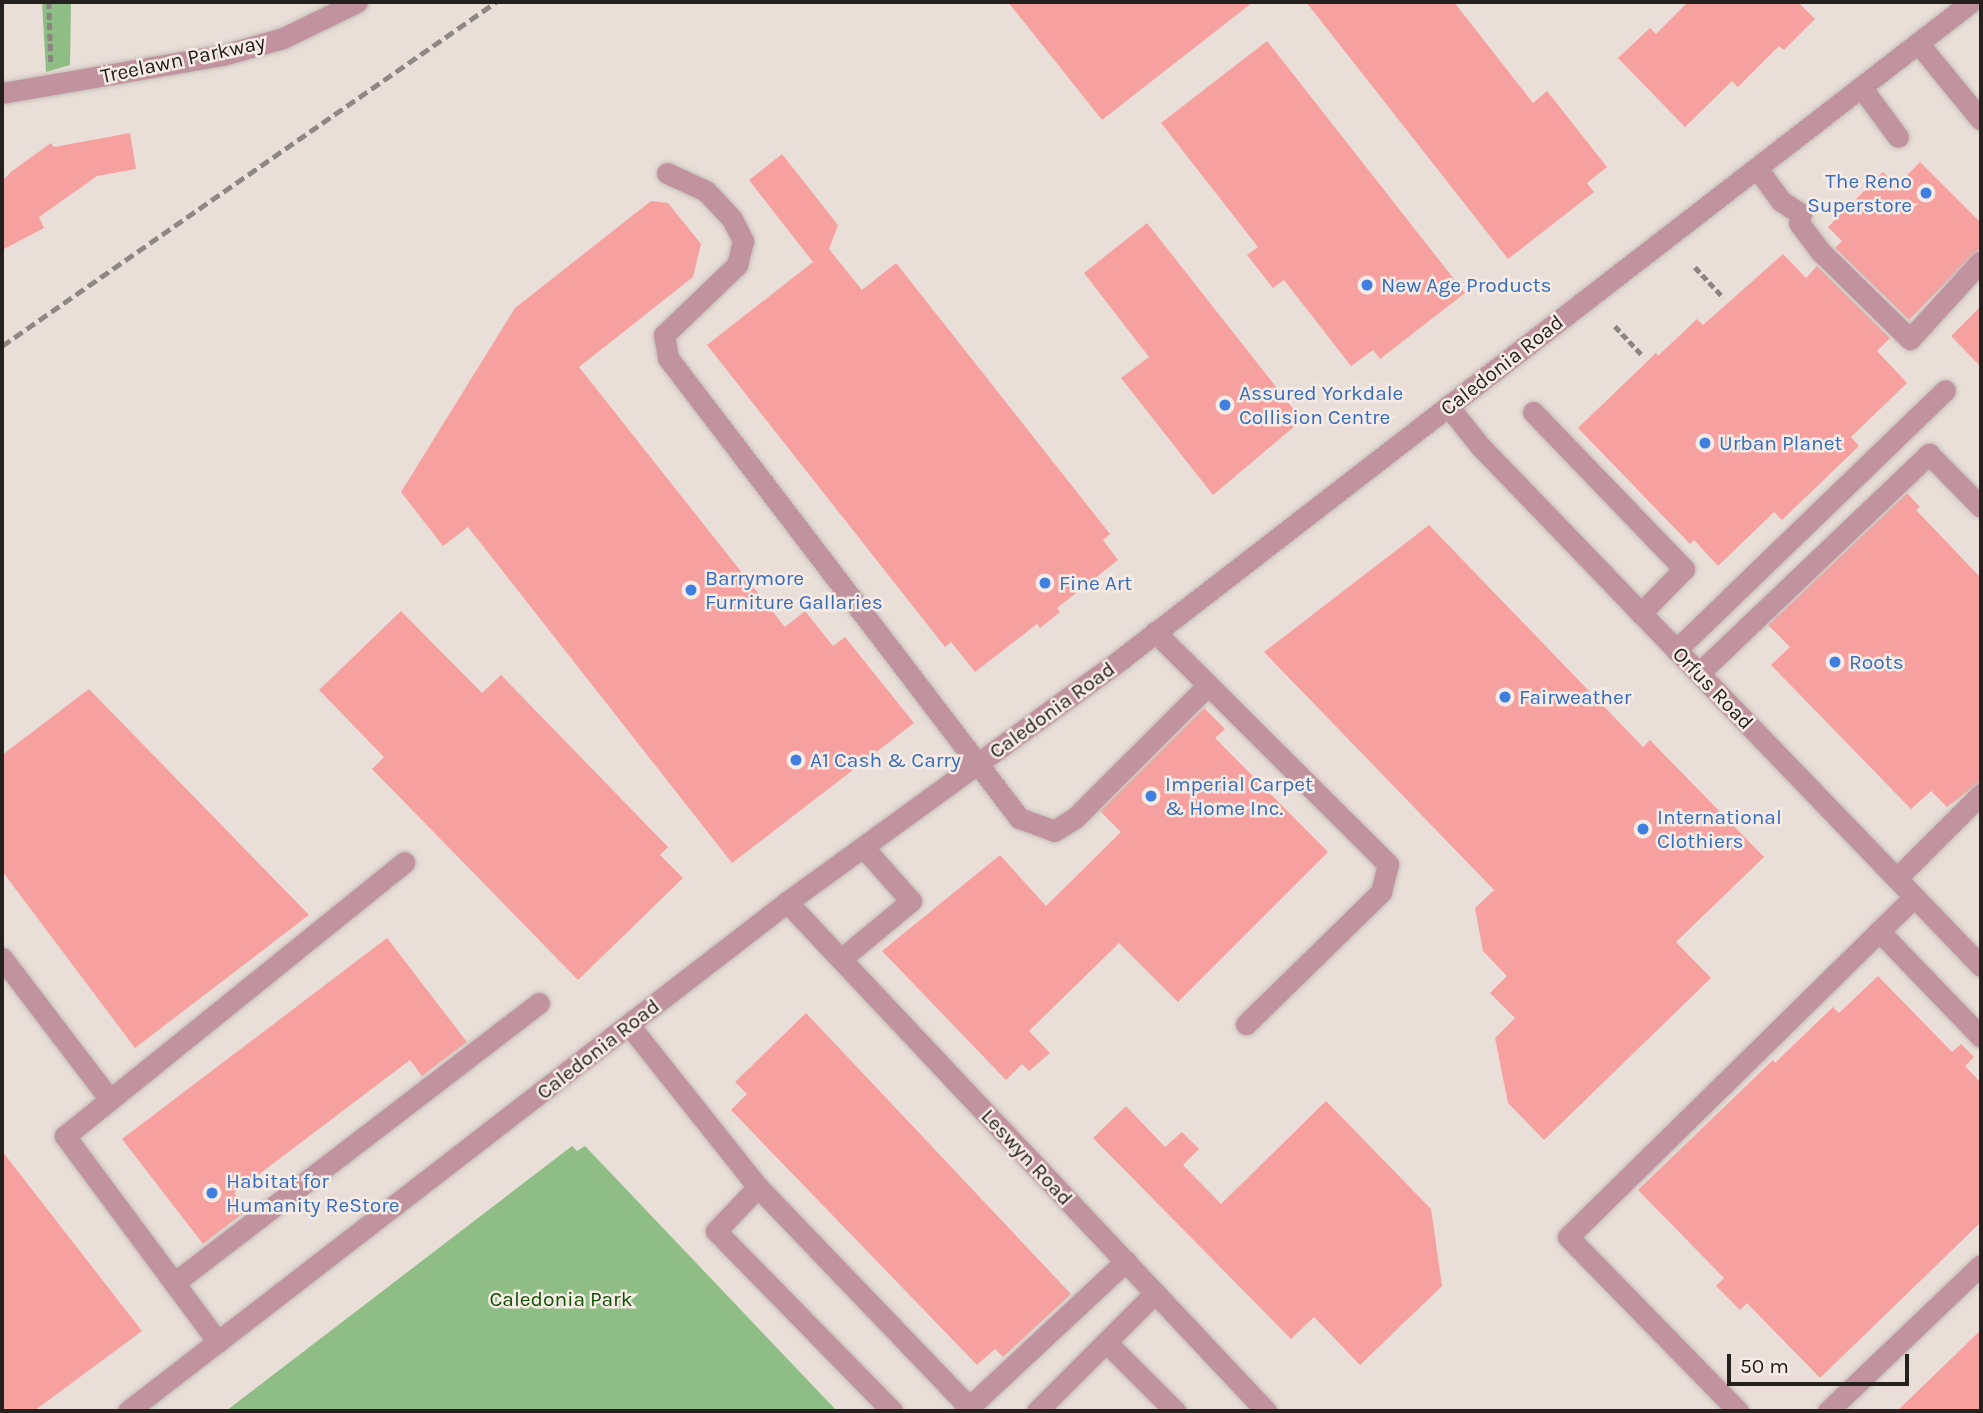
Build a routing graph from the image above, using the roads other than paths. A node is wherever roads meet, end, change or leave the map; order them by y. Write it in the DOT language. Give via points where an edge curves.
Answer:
graph roads {
  1 [pos="357,2"];
  2 [pos="1971,2"];
  3 [pos="1919,43"];
  4 [pos="1861,87"];
  5 [pos="2,93"];
  6 [pos="1981,120"];
  7 [pos="1898,137"];
  8 [pos="1757,168"];
  9 [pos="667,173"];
  10 [pos="1981,261"];
  11 [pos="1944,390"];
  12 [pos="1448,406"];
  13 [pos="1533,412"];
  14 [pos="1981,508"];
  15 [pos="1641,613"];
  16 [pos="1156,632"];
  17 [pos="1676,650"];
  18 [pos="1699,673"];
  19 [pos="1208,685"];
  20 [pos="976,765"];
  21 [pos="1981,794"];
  22 [pos="863,847"];
  23 [pos="404,862"];
  24 [pos="1897,878"];
  25 [pos="1914,897"];
  26 [pos="788,902"];
  27 [pos="1879,931"];
  28 [pos="2,958"];
  29 [pos="841,959"];
  30 [pos="1981,966"];
  31 [pos="540,1003"];
  32 [pos="1246,1024"];
  33 [pos="629,1025"];
  34 [pos="1981,1037"];
  35 [pos="110,1100"];
  36 [pos="758,1187"];
  37 [pos="1126,1262"];
  38 [pos="1981,1265"];
  39 [pos="174,1283"];
  40 [pos="1155,1293"];
  41 [pos="218,1342"];
  42 [pos="1106,1342"];
  43 [pos="967,1409"];
  44 [pos="128,1411"];
  45 [pos="892,1411"];
  46 [pos="1037,1411"];
  47 [pos="1175,1411"];
  48 [pos="1266,1411"];
  49 [pos="1738,1411"];
  50 [pos="1828,1411"];
  1 -- 5 [label="street, Treelawn Parkway" via="283,38 223,55"];
  2 -- 3 [label="street, Caledonia Road"];
  3 -- 4 [label="street, Caledonia Road"];
  3 -- 6 [label="street"];
  4 -- 7 [label="street"];
  4 -- 8 [label="street, Caledonia Road"];
  8 -- 10 [label="street" via="1800,218 1820,251 1910,340"];
  8 -- 12 [label="street, Caledonia Road"];
  9 -- 20 [label="street" via="706,191 732,219 743,241 737,265 664,335 668,358"];
  11 -- 17 [label="street"];
  12 -- 15 [label="street, Orfus Road" via="1480,446"];
  12 -- 16 [label="street, Caledonia Road"];
  13 -- 15 [label="street" via="1684,569"];
  14 -- 18 [label="street" via="1929,454"];
  15 -- 17 [label="street, Orfus Road"];
  16 -- 19 [label="street"];
  16 -- 20 [label="street, Caledonia Road"];
  17 -- 18 [label="street, Orfus Road"];
  18 -- 24 [label="street, Orfus Road"];
  19 -- 20 [label="street" via="1075,818 1054,831 1019,818"];
  19 -- 32 [label="street" via="1388,864 1381,892"];
  20 -- 22 [label="street, Caledonia Road"];
  21 -- 24 [label="street"];
  22 -- 26 [label="street, Caledonia Road"];
  22 -- 29 [label="street" via="911,901"];
  23 -- 35 [label="street"];
  24 -- 25 [label="street, Orfus Road"];
  25 -- 27 [label="street"];
  25 -- 30 [label="street, Orfus Road"];
  26 -- 29 [label="street, Leswyn Road"];
  26 -- 33 [label="street, Caledonia Road"];
  27 -- 34 [label="street"];
  27 -- 49 [label="street" via="1568,1237"];
  28 -- 35 [label="street"];
  29 -- 37 [label="street, Leswyn Road"];
  31 -- 39 [label="street"];
  33 -- 36 [label="street"];
  33 -- 41 [label="street, Caledonia Road"];
  35 -- 39 [label="street" via="65,1136"];
  36 -- 43 [label="street"];
  36 -- 45 [label="street" via="716,1231"];
  37 -- 40 [label="street, Leswyn Road"];
  37 -- 43 [label="street"];
  38 -- 50 [label="street"];
  39 -- 41 [label="street"];
  40 -- 42 [label="street"];
  40 -- 48 [label="street, Leswyn Road"];
  41 -- 44 [label="street, Caledonia Road"];
  42 -- 46 [label="street"];
  42 -- 47 [label="street"];
}
